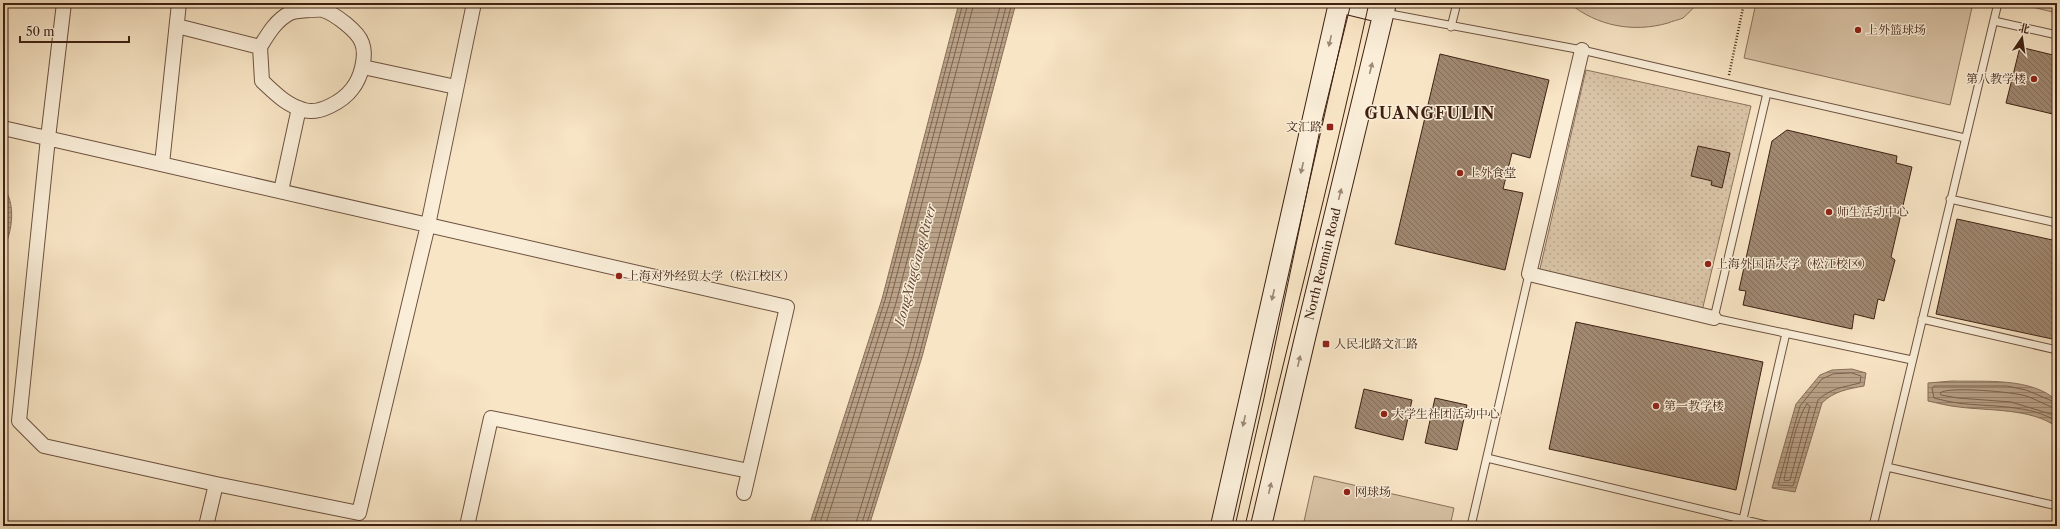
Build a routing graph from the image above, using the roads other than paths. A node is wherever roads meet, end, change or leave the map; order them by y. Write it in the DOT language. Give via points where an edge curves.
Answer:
graph roads {
  1 [pos="64,3"];
  2 [pos="179,3"];
  3 [pos="474,3"];
  4 [pos="1339,3"];
  5 [pos="1343,3"];
  6 [pos="1457,3"];
  7 [pos="1998,3"];
  8 [pos="323,6"];
  9 [pos="1385,8"];
  10 [pos="1994,20"];
  11 [pos="177,26"];
  12 [pos="1451,27"];
  13 [pos="2057,35"];
  14 [pos="260,47"];
  15 [pos="1582,50"];
  16 [pos="364,67"];
  17 [pos="456,87"];
  18 [pos="1767,93"];
  19 [pos="299,108"];
  20 [pos="3,128"];
  21 [pos="48,138"];
  22 [pos="1965,138"];
  23 [pos="162,164"];
  24 [pos="281,191"];
  25 [pos="1950,199"];
  26 [pos="2057,223"];
  27 [pos="428,225"];
  28 [pos="1529,274"];
  29 [pos="1714,318"];
  30 [pos="1922,318"];
  31 [pos="1786,333"];
  32 [pos="2057,350"];
  33 [pos="1912,360"];
  34 [pos="1487,458"];
  35 [pos="1887,467"];
  36 [pos="749,472"];
  37 [pos="216,484"];
  38 [pos="744,493"];
  39 [pos="2057,506"];
  40 [pos="1743,519"];
  41 [pos="206,526"];
  42 [pos="467,526"];
  43 [pos="1220,526"];
  44 [pos="1262,526"];
  45 [pos="1471,526"];
  46 [pos="1770,526"];
  47 [pos="1873,526"];
  1 -- 21 [label="street"];
  2 -- 11 [label="street"];
  3 -- 17 [label="street"];
  4 -- 43 [label="main road, one-way"];
  5 -- 9 [label="main road"];
  6 -- 12 [label="lane"];
  7 -- 10 [label="lane"];
  8 -- 14 [label="street" via="290,13 272,27"];
  8 -- 16 [label="street" via="347,24 362,43"];
  9 -- 12 [label="lane"];
  44 -- 9 [label="main road, North Renmin Road, one-way"];
  10 -- 13 [label="lane"];
  10 -- 22 [label="lane"];
  11 -- 14 [label="street"];
  11 -- 23 [label="street"];
  12 -- 15 [label="lane"];
  14 -- 19 [label="street" via="262,81 282,100"];
  15 -- 18 [label="lane"];
  15 -- 28 [label="street"];
  16 -- 17 [label="street"];
  16 -- 19 [label="street" via="352,89 334,104 316,110 305,111"];
  17 -- 27 [label="street"];
  18 -- 22 [label="lane"];
  18 -- 29 [label="lane"];
  19 -- 24 [label="street"];
  20 -- 21 [label="street"];
  21 -- 23 [label="street"];
  21 -- 37 [label="street" via="19,421 44,446"];
  22 -- 25 [label="lane"];
  23 -- 24 [label="street"];
  24 -- 27 [label="street"];
  25 -- 26 [label="lane"];
  25 -- 30 [label="lane"];
  27 -- 36 [label="street" via="787,307"];
  27 -- 37 [label="street" via="359,513"];
  28 -- 29 [label="street"];
  28 -- 34 [label="lane"];
  29 -- 31 [label="lane"];
  30 -- 32 [label="lane"];
  30 -- 33 [label="lane"];
  31 -- 33 [label="lane"];
  31 -- 40 [label="lane"];
  33 -- 35 [label="lane"];
  34 -- 40 [label="lane"];
  34 -- 45 [label="lane"];
  35 -- 39 [label="lane"];
  35 -- 47 [label="lane"];
  36 -- 38 [label="street"];
  36 -- 42 [label="street" via="492,418"];
  37 -- 41 [label="street"];
  40 -- 46 [label="lane"];
}
